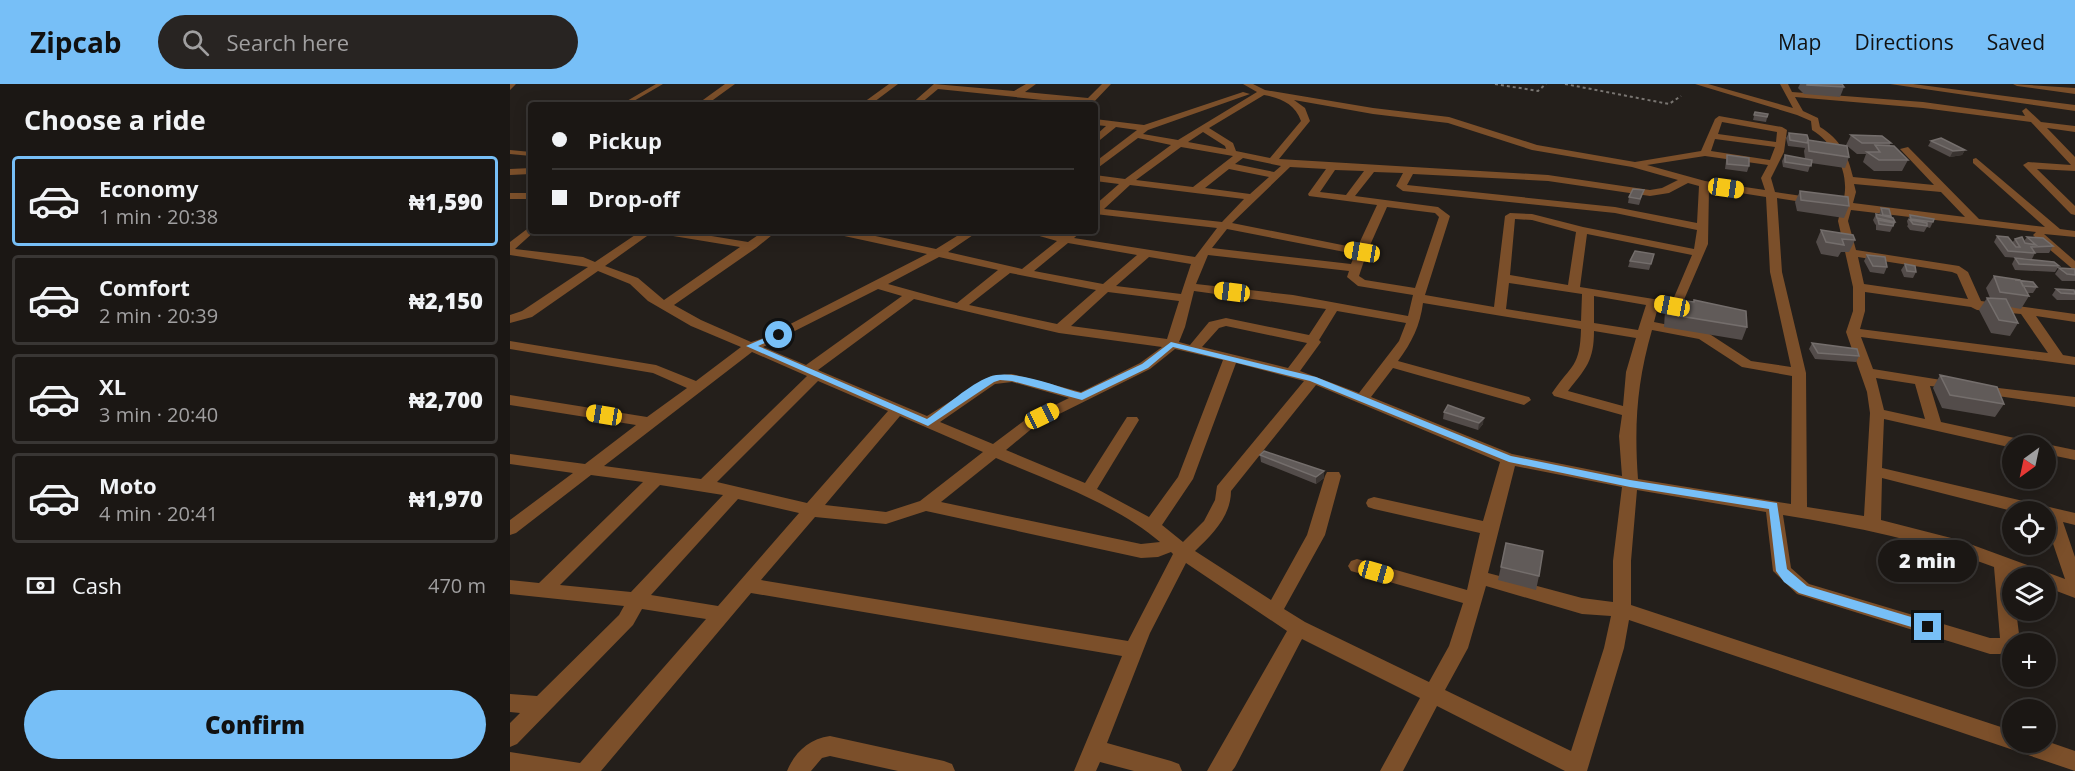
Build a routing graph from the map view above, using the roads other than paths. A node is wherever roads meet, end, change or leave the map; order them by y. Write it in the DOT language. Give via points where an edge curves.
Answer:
graph roads {
  1 [pos="513,84"];
  2 [pos="660,84"];
  3 [pos="731,84"];
  4 [pos="894,84"];
  5 [pos="1032,84"];
  6 [pos="1106,84"];
  7 [pos="1247,84"];
  8 [pos="1699,84"];
  9 [pos="1784,84"];
  10 [pos="1894,84"];
  11 [pos="2018,84"];
  12 [pos="938,85"];
  13 [pos="1911,86"];
  14 [pos="510,88"];
  15 [pos="1260,90"];
  16 [pos="2075,91"];
  17 [pos="1282,94"];
  18 [pos="1790,94"];
  19 [pos="1014,95"];
  20 [pos="2013,98"];
  21 [pos="628,102"];
  22 [pos="704,102"];
  23 [pos="868,102"];
  24 [pos="918,102"];
  25 [pos="1079,102"];
  26 [pos="1089,102"];
  27 [pos="1923,105"];
  28 [pos="2075,108"];
  29 [pos="1800,113"];
  30 [pos="2034,121"];
  31 [pos="1098,122"];
  32 [pos="1114,124"];
  33 [pos="1145,128"];
  34 [pos="1202,128"];
  35 [pos="2075,129"];
  36 [pos="1135,135"];
  37 [pos="1714,136"];
  38 [pos="1098,138"];
  39 [pos="1181,143"];
  40 [pos="1779,145"];
  41 [pos="1905,148"];
  42 [pos="510,152"];
  43 [pos="1231,152"];
  44 [pos="1705,153"];
  45 [pos="528,154"];
  46 [pos="1242,154"];
  47 [pos="1272,160"];
  48 [pos="1976,161"];
  49 [pos="1774,163"];
  50 [pos="2075,163"];
  51 [pos="1098,164"];
  52 [pos="1288,164"];
  53 [pos="1633,164"];
  54 [pos="1227,166"];
  55 [pos="1333,166"];
  56 [pos="2075,168"];
  57 [pos="1371,170"];
  58 [pos="528,171"];
  59 [pos="510,172"];
  60 [pos="1409,172"];
  61 [pos="1276,175"];
  62 [pos="1098,178"];
  63 [pos="1685,180"];
  64 [pos="1849,180"];
  65 [pos="1126,181"];
  66 [pos="1704,184"];
  67 [pos="1197,189"];
  68 [pos="1944,189"];
  69 [pos="1770,194"];
  70 [pos="510,196"];
  71 [pos="528,196"];
  72 [pos="1251,197"];
  73 [pos="1348,200"];
  74 [pos="1383,203"];
  75 [pos="1848,206"];
  76 [pos="1098,208"];
  77 [pos="1098,211"];
  78 [pos="2075,212"];
  79 [pos="1976,222"];
  80 [pos="1223,225"];
  81 [pos="1704,228"];
  82 [pos="2031,229"];
  83 [pos="1582,230"];
  84 [pos="2056,231"];
  85 [pos="528,232"];
  86 [pos="644,234"];
  87 [pos="679,234"];
  88 [pos="767,234"];
  89 [pos="850,234"];
  90 [pos="967,234"];
  91 [pos="1041,234"];
  92 [pos="1073,234"];
  93 [pos="2075,234"];
  94 [pos="1067,240"];
  95 [pos="512,245"];
  96 [pos="752,246"];
  97 [pos="940,252"];
  98 [pos="1362,252"];
  99 [pos="1849,252"];
  100 [pos="1699,253"];
  101 [pos="1144,254"];
  102 [pos="1201,256"];
  103 [pos="596,266"];
  104 [pos="2075,266"];
  105 [pos="1356,268"];
  106 [pos="1006,270"];
  107 [pos="1024,273"];
  108 [pos="1503,278"];
  109 [pos="874,284"];
  110 [pos="1859,287"];
  111 [pos="1103,288"];
  112 [pos="1581,290"];
  113 [pos="1188,292"];
  114 [pos="911,295"];
  115 [pos="1419,295"];
  116 [pos="1653,302"];
  117 [pos="664,306"];
  118 [pos="1977,306"];
  119 [pos="959,307"];
  120 [pos="1333,308"];
  121 [pos="1500,310"];
  122 [pos="2027,313"];
  123 [pos="2075,318"];
  124 [pos="510,319"];
  125 [pos="1414,321"];
  126 [pos="1588,326"];
  127 [pos="1059,328"];
  128 [pos="1645,330"];
  129 [pos="1853,332"];
  130 [pos="1312,340"];
  131 [pos="1171,344"];
  132 [pos="510,345"];
  133 [pos="751,346"];
  134 [pos="1193,350"];
  135 [pos="2059,359"];
  136 [pos="1230,360"];
  137 [pos="2075,361"];
  138 [pos="1391,363"];
  139 [pos="1866,372"];
  140 [pos="811,373"];
  141 [pos="1291,373"];
  142 [pos="1799,373"];
  143 [pos="1313,379"];
  144 [pos="1921,380"];
  145 [pos="697,387"];
  146 [pos="1082,397"];
  147 [pos="510,400"];
  148 [pos="1361,400"];
  149 [pos="1524,400"];
  150 [pos="2075,402"];
  151 [pos="897,410"];
  152 [pos="1630,413"];
  153 [pos="1877,413"];
  154 [pos="1132,420"];
  155 [pos="651,423"];
  156 [pos="928,423"];
  157 [pos="1935,426"];
  158 [pos="2002,440"];
  159 [pos="2056,451"];
  160 [pos="995,452"];
  161 [pos="2075,455"];
  162 [pos="510,459"];
  163 [pos="1509,459"];
  164 [pos="591,469"];
  165 [pos="1874,471"];
  166 [pos="1333,476"];
  167 [pos="655,480"];
  168 [pos="1630,483"];
  169 [pos="705,485"];
  170 [pos="1088,491"];
  171 [pos="735,492"];
  172 [pos="2002,501"];
  173 [pos="1374,503"];
  174 [pos="926,506"];
  175 [pos="1774,506"];
  176 [pos="810,510"];
  177 [pos="1799,510"];
  178 [pos="2056,514"];
  179 [pos="2075,519"];
  180 [pos="1872,524"];
  181 [pos="1152,526"];
  182 [pos="510,529"];
  183 [pos="1489,529"];
  184 [pos="2056,535"];
  185 [pos="1177,548"];
  186 [pos="2002,562"];
  187 [pos="1357,566"];
  188 [pos="2015,567"];
  189 [pos="1477,577"];
  190 [pos="2056,583"];
  191 [pos="2075,583"];
  192 [pos="747,585"];
  193 [pos="510,587"];
  194 [pos="544,588"];
  195 [pos="2075,591"];
  196 [pos="1474,599"];
  197 [pos="635,600"];
  198 [pos="1622,610"];
  199 [pos="1273,613"];
  200 [pos="722,614"];
  201 [pos="1298,628"];
  202 [pos="1134,650"];
  203 [pos="1431,694"];
  204 [pos="510,703"];
  205 [pos="541,706"];
  206 [pos="510,737"];
  207 [pos="2002,737"];
  208 [pos="1094,750"];
  209 [pos="2051,753"];
  210 [pos="2075,761"];
  211 [pos="510,762"];
  212 [pos="1576,768"];
  213 [pos="933,770"];
  214 [pos="574,771"];
  215 [pos="587,771"];
  216 [pos="798,771"];
  217 [pos="1085,771"];
  218 [pos="1171,771"];
  219 [pos="1218,771"];
  220 [pos="1391,771"];
  1 -- 14 [label="lane"];
  2 -- 21 [label="lane"];
  3 -- 22 [label="street"];
  4 -- 23 [label="street"];
  5 -- 19 [label="street"];
  6 -- 26 [label="street"];
  7 -- 15 [label="street"];
  8 -- 29 [label="street"];
  9 -- 18 [label="street"];
  10 -- 13 [label="street"];
  11 -- 16 [label="street"];
  12 -- 19 [label="street"];
  12 -- 24 [label="street"];
  13 -- 20 [label="street"];
  13 -- 27 [label="street"];
  15 -- 17 [label="street"];
  15 -- 33 [label="street"];
  15 -- 34 [label="street"];
  17 -- 47 [label="street" via="1302,110 1306,121"];
  17 -- 53 [label="street" via="1449,120 1535,148"];
  18 -- 27 [label="street"];
  18 -- 29 [label="street"];
  19 -- 25 [label="street"];
  20 -- 28 [label="street"];
  20 -- 30 [label="street"];
  27 -- 30 [label="street"];
  29 -- 64 [label="street" via="1839,148"];
  30 -- 35 [label="street"];
  30 -- 50 [label="street"];
  31 -- 32 [label="street"];
  32 -- 33 [label="street"];
  32 -- 38 [label="street"];
  33 -- 36 [label="street"];
  34 -- 39 [label="street"];
  34 -- 43 [label="street" via="1230,145"];
  36 -- 39 [label="street"];
  36 -- 51 [label="street"];
  37 -- 40 [label="street"];
  37 -- 40 [label="street" via="1716,120 1722,119 1782,129"];
  37 -- 44 [label="street"];
  39 -- 43 [label="street"];
  39 -- 65 [label="street"];
  40 -- 49 [label="street"];
  41 -- 68 [label="street"];
  42 -- 45 [label="lane"];
  43 -- 46 [label="street"];
  44 -- 49 [label="street"];
  44 -- 53 [label="street"];
  46 -- 47 [label="street"];
  46 -- 54 [label="street"];
  47 -- 52 [label="street"];
  48 -- 84 [label="street"];
  49 -- 69 [label="street" via="1766,178"];
  52 -- 55 [label="street"];
  52 -- 61 [label="street"];
  53 -- 63 [label="street"];
  54 -- 61 [label="street"];
  54 -- 67 [label="street"];
  55 -- 57 [label="street"];
  55 -- 73 [label="street" via="1312,194"];
  56 -- 78 [label="street" via="2028,165"];
  57 -- 60 [label="street"];
  57 -- 73 [label="street"];
  58 -- 59 [label="street"];
  60 -- 63 [label="street" via="1548,178 1650,193"];
  60 -- 81 [label="street" via="1403,188 1615,210"];
  61 -- 72 [label="street"];
  62 -- 65 [label="street"];
  63 -- 66 [label="street"];
  64 -- 68 [label="street"];
  64 -- 75 [label="street"];
  65 -- 67 [label="street"];
  65 -- 76 [label="street"];
  66 -- 69 [label="street"];
  66 -- 81 [label="street"];
  67 -- 72 [label="street"];
  68 -- 79 [label="street"];
  69 -- 75 [label="street"];
  69 -- 142 [label="street" via="1776,272"];
  70 -- 71 [label="street"];
  72 -- 80 [label="street"];
  73 -- 74 [label="street"];
  74 -- 98 [label="street"];
  74 -- 115 [label="street" via="1444,213"];
  75 -- 79 [label="street"];
  75 -- 99 [label="street" via="1843,221"];
  77 -- 80 [label="street"];
  79 -- 82 [label="street"];
  80 -- 98 [label="street"];
  80 -- 102 [label="street"];
  81 -- 100 [label="street"];
  82 -- 84 [label="street"];
  82 -- 104 [label="street"];
  83 -- 100 [label="street"];
  83 -- 108 [label="street" via="1532,217 1510,216"];
  83 -- 112 [label="street"];
  84 -- 93 [label="street"];
  85 -- 95 [label="street"];
  86 -- 103 [label="street"];
  87 -- 96 [label="street"];
  88 -- 96 [label="street"];
  89 -- 97 [label="street"];
  90 -- 97 [label="street"];
  91 -- 94 [label="street"];
  92 -- 94 [label="street"];
  94 -- 101 [label="street"];
  94 -- 107 [label="street"];
  95 -- 103 [label="street"];
  96 -- 117 [label="street"];
  97 -- 106 [label="street"];
  97 -- 109 [label="street"];
  98 -- 105 [label="street"];
  99 -- 110 [label="street"];
  99 -- 118 [label="street" via="1955,269 1962,272"];
  100 -- 116 [label="street" via="1678,305"];
  101 -- 102 [label="street"];
  101 -- 111 [label="street"];
  102 -- 105 [label="street"];
  102 -- 113 [label="street"];
  103 -- 117 [label="street" via="634,281"];
  103 -- 124 [label="street" via="527,314"];
  105 -- 115 [label="street" via="1353,277 1362,283"];
  106 -- 107 [label="street"];
  106 -- 119 [label="street"];
  107 -- 111 [label="street"];
  108 -- 112 [label="street"];
  108 -- 121 [label="street"];
  109 -- 114 [label="street"];
  109 -- 133 [label="street" via="766,342"];
  110 -- 118 [label="street"];
  110 -- 129 [label="street" via="1859,311"];
  111 -- 113 [label="street"];
  111 -- 127 [label="street"];
  112 -- 116 [label="street"];
  112 -- 126 [label="street"];
  113 -- 120 [label="street" via="1284,298"];
  113 -- 131 [label="street"];
  114 -- 119 [label="street"];
  114 -- 140 [label="street"];
  115 -- 121 [label="street"];
  115 -- 125 [label="street"];
  116 -- 128 [label="street"];
  117 -- 133 [label="street"];
  118 -- 122 [label="street"];
  119 -- 127 [label="street"];
  120 -- 125 [label="street"];
  120 -- 130 [label="street"];
  121 -- 126 [label="street"];
  122 -- 123 [label="street"];
  122 -- 135 [label="street"];
  125 -- 138 [label="street"];
  126 -- 128 [label="street"];
  126 -- 152 [label="street" via="1583,363 1559,393"];
  127 -- 131 [label="street"];
  128 -- 142 [label="street" via="1703,336 1747,364"];
  128 -- 152 [label="street" via="1634,372"];
  129 -- 135 [label="street"];
  129 -- 139 [label="street"];
  130 -- 134 [label="street" via="1226,322 1214,325"];
  130 -- 141 [label="street"];
  131 -- 134 [label="street"];
  131 -- 146 [label="street" via="1145,366"];
  132 -- 145 [label="street" via="656,369"];
  133 -- 140 [label="street"];
  133 -- 145 [label="street"];
  134 -- 136 [label="street"];
  135 -- 137 [label="street"];
  136 -- 141 [label="street"];
  136 -- 181 [label="street" via="1185,479"];
  138 -- 148 [label="street"];
  138 -- 149 [label="street"];
  139 -- 144 [label="street"];
  139 -- 153 [label="street"];
  140 -- 151 [label="street"];
  140 -- 169 [label="street"];
  141 -- 143 [label="street"];
  142 -- 177 [label="street"];
  143 -- 148 [label="street"];
  143 -- 185 [label="street" via="1223,490 1223,500 1211,525"];
  144 -- 150 [label="street"];
  144 -- 157 [label="street"];
  145 -- 155 [label="street"];
  146 -- 156 [label="street" via="1000,378 991,380"];
  146 -- 160 [label="street" via="1030,423"];
  147 -- 155 [label="street"];
  148 -- 163 [label="street"];
  151 -- 156 [label="street"];
  151 -- 176 [label="street"];
  152 -- 168 [label="street"];
  153 -- 157 [label="street"];
  153 -- 165 [label="street"];
  154 -- 170 [label="street"];
  155 -- 164 [label="street"];
  156 -- 160 [label="street"];
  157 -- 158 [label="street"];
  159 -- 161 [label="street"];
  160 -- 170 [label="street"];
  160 -- 174 [label="street"];
  162 -- 164 [label="street"];
  163 -- 168 [label="street"];
  163 -- 183 [label="street"];
  164 -- 167 [label="street"];
  164 -- 182 [label="street"];
  165 -- 172 [label="street"];
  165 -- 180 [label="street"];
  166 -- 199 [label="street" via="1316,535"];
  167 -- 169 [label="street"];
  167 -- 194 [label="street"];
  168 -- 175 [label="street"];
  168 -- 198 [label="street" via="1622,561"];
  169 -- 171 [label="street"];
  170 -- 181 [label="street"];
  171 -- 176 [label="street"];
  171 -- 197 [label="street"];
  173 -- 183 [label="street"];
  174 -- 176 [label="street" via="886,518"];
  174 -- 185 [label="street" via="1141,551"];
  175 -- 177 [label="street"];
  175 -- 186 [label="street" via="1782,571 1803,589 1990,646 2010,642"];
  176 -- 192 [label="street"];
  177 -- 180 [label="street"];
  178 -- 179 [label="street"];
  180 -- 186 [label="street"];
  181 -- 185 [label="street"];
  183 -- 189 [label="street"];
  184 -- 191 [label="street"];
  185 -- 199 [label="street"];
  185 -- 202 [label="street"];
  186 -- 188 [label="street"];
  187 -- 196 [label="street"];
  189 -- 196 [label="street"];
  189 -- 198 [label="street" via="1582,606"];
  190 -- 195 [label="street"];
  192 -- 200 [label="street"];
  192 -- 202 [label="street"];
  193 -- 194 [label="street"];
  194 -- 197 [label="street"];
  196 -- 203 [label="street" via="1458,648"];
  197 -- 200 [label="street"];
  197 -- 205 [label="street" via="633,612 626,620"];
  198 -- 207 [label="street"];
  198 -- 212 [label="street"];
  199 -- 201 [label="street"];
  200 -- 215 [label="street"];
  201 -- 203 [label="street"];
  201 -- 219 [label="street"];
  202 -- 208 [label="street"];
  203 -- 212 [label="street"];
  203 -- 220 [label="street"];
  204 -- 205 [label="street"];
  205 -- 206 [label="street"];
  208 -- 217 [label="street"];
  208 -- 218 [label="street"];
  209 -- 210 [label="street"];
  211 -- 214 [label="street"];
  213 -- 216 [label="street" via="820,746"];
}
